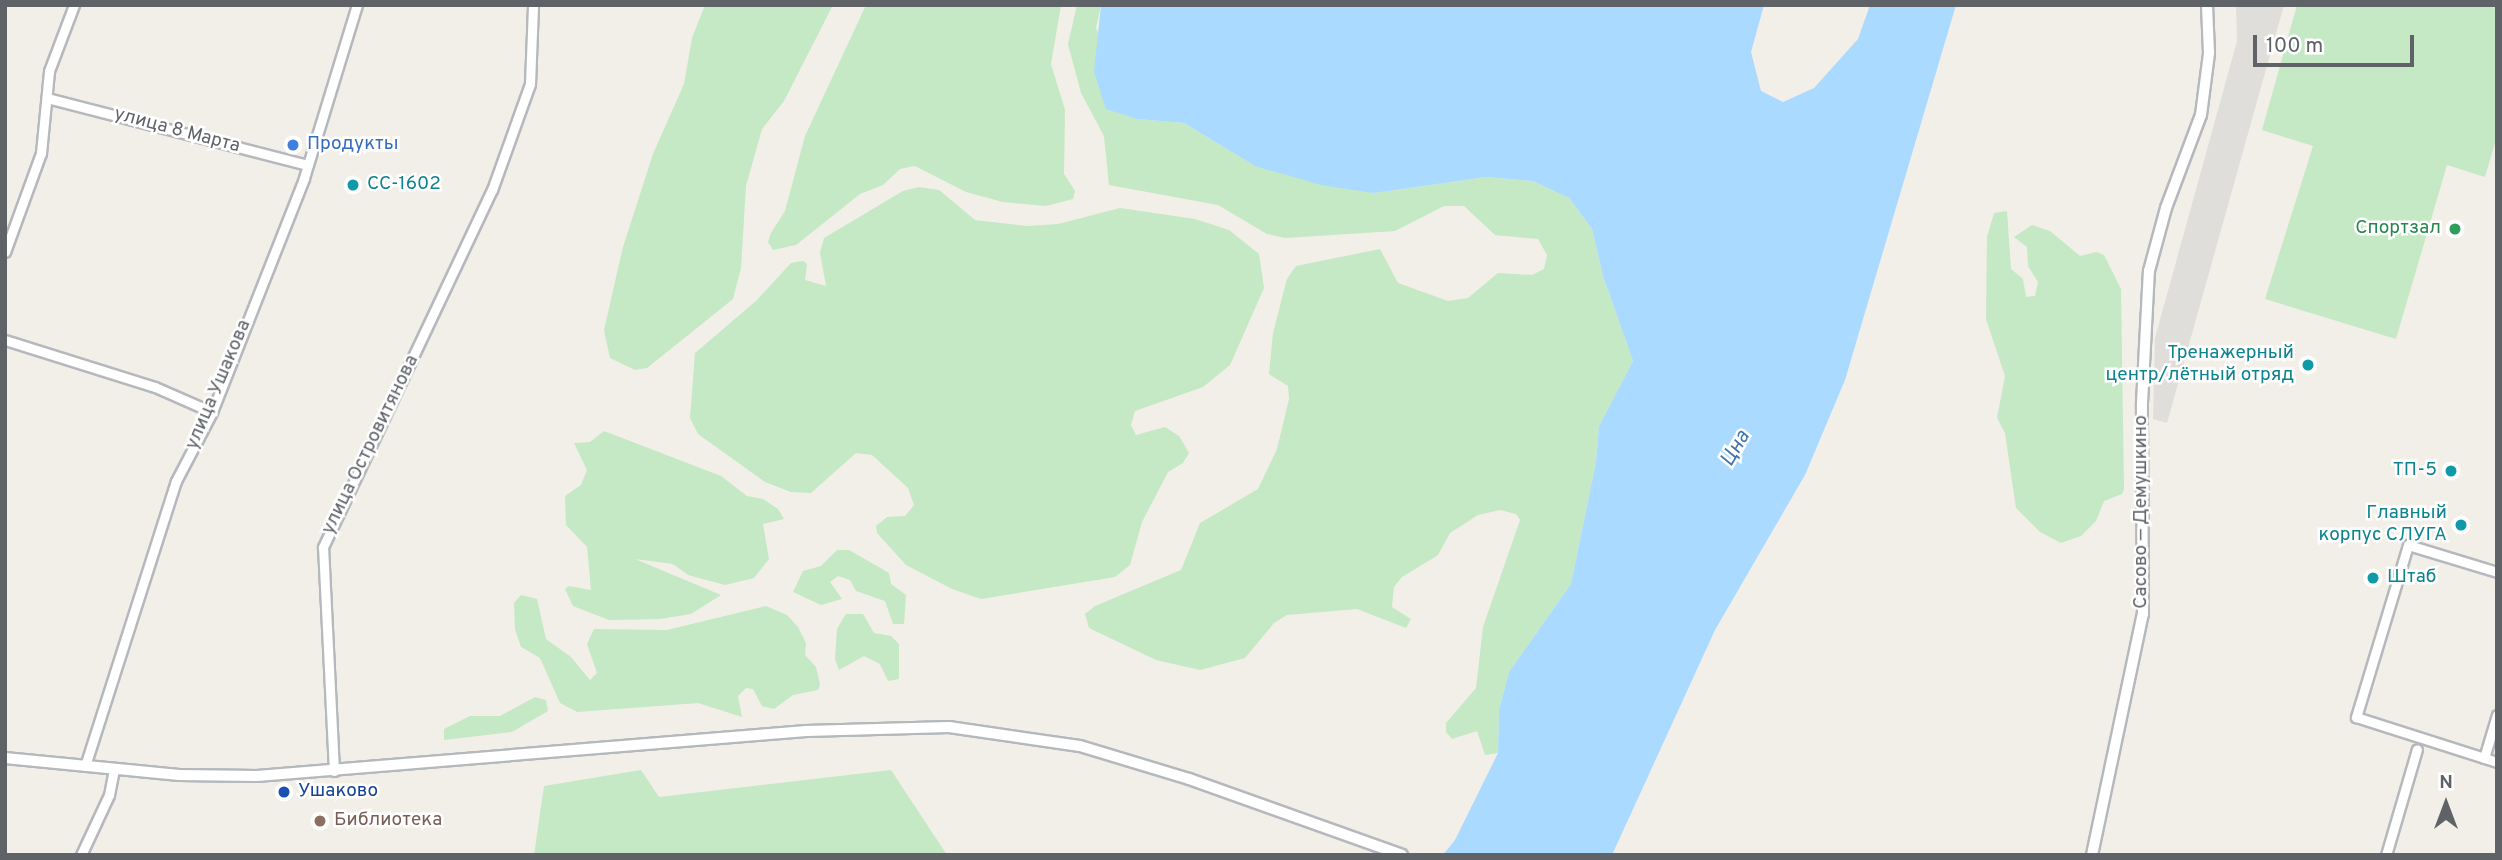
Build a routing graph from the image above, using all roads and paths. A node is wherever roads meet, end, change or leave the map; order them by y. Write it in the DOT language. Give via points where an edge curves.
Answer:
graph roads {
  1 [pos="74,5"];
  2 [pos="357,5"];
  3 [pos="533,5"];
  4 [pos="2207,5"];
  5 [pos="47,98"];
  6 [pos="308,165"];
  7 [pos="5,252"];
  8 [pos="5,340"];
  9 [pos="212,412"];
  10 [pos="2497,572"];
  11 [pos="2497,715"];
  12 [pos="2417,749"];
  13 [pos="5,758"];
  14 [pos="2484,758"];
  15 [pos="2497,762"];
  16 [pos="85,766"];
  17 [pos="114,769"];
  18 [pos="334,771"];
  19 [pos="80,855"];
  20 [pos="1402,855"];
  21 [pos="2092,855"];
  22 [pos="2386,855"];
  1 -- 5 [label="street" via="51,62"];
  2 -- 6 [label="street, улица Ушакова"];
  3 -- 18 [label="street, улица Островитянова" via="530,84 492,190 323,547"];
  4 -- 21 [label="street, Сасово — Демушкино" via="2209,53 2201,115 2149,271 2142,403 2143,614"];
  5 -- 6 [label="street, улица 8 Марта"];
  5 -- 7 [label="street" via="41,153"];
  6 -- 9 [label="street, улица Ушакова"];
  8 -- 9 [label="street" via="155,387"];
  9 -- 16 [label="street, улица Ушакова" via="176,481"];
  10 -- 14 [label="street" via="2408,545 2356,717"];
  11 -- 14 [label="street"];
  12 -- 22 [label="street"];
  13 -- 16 [label="street"];
  14 -- 15 [label="street"];
  16 -- 17 [label="street"];
  17 -- 18 [label="street" via="233,776"];
  17 -- 19 [label="street" via="109,794"];
  18 -- 20 [label="street" via="806,731 949,727 1080,746"];
}
